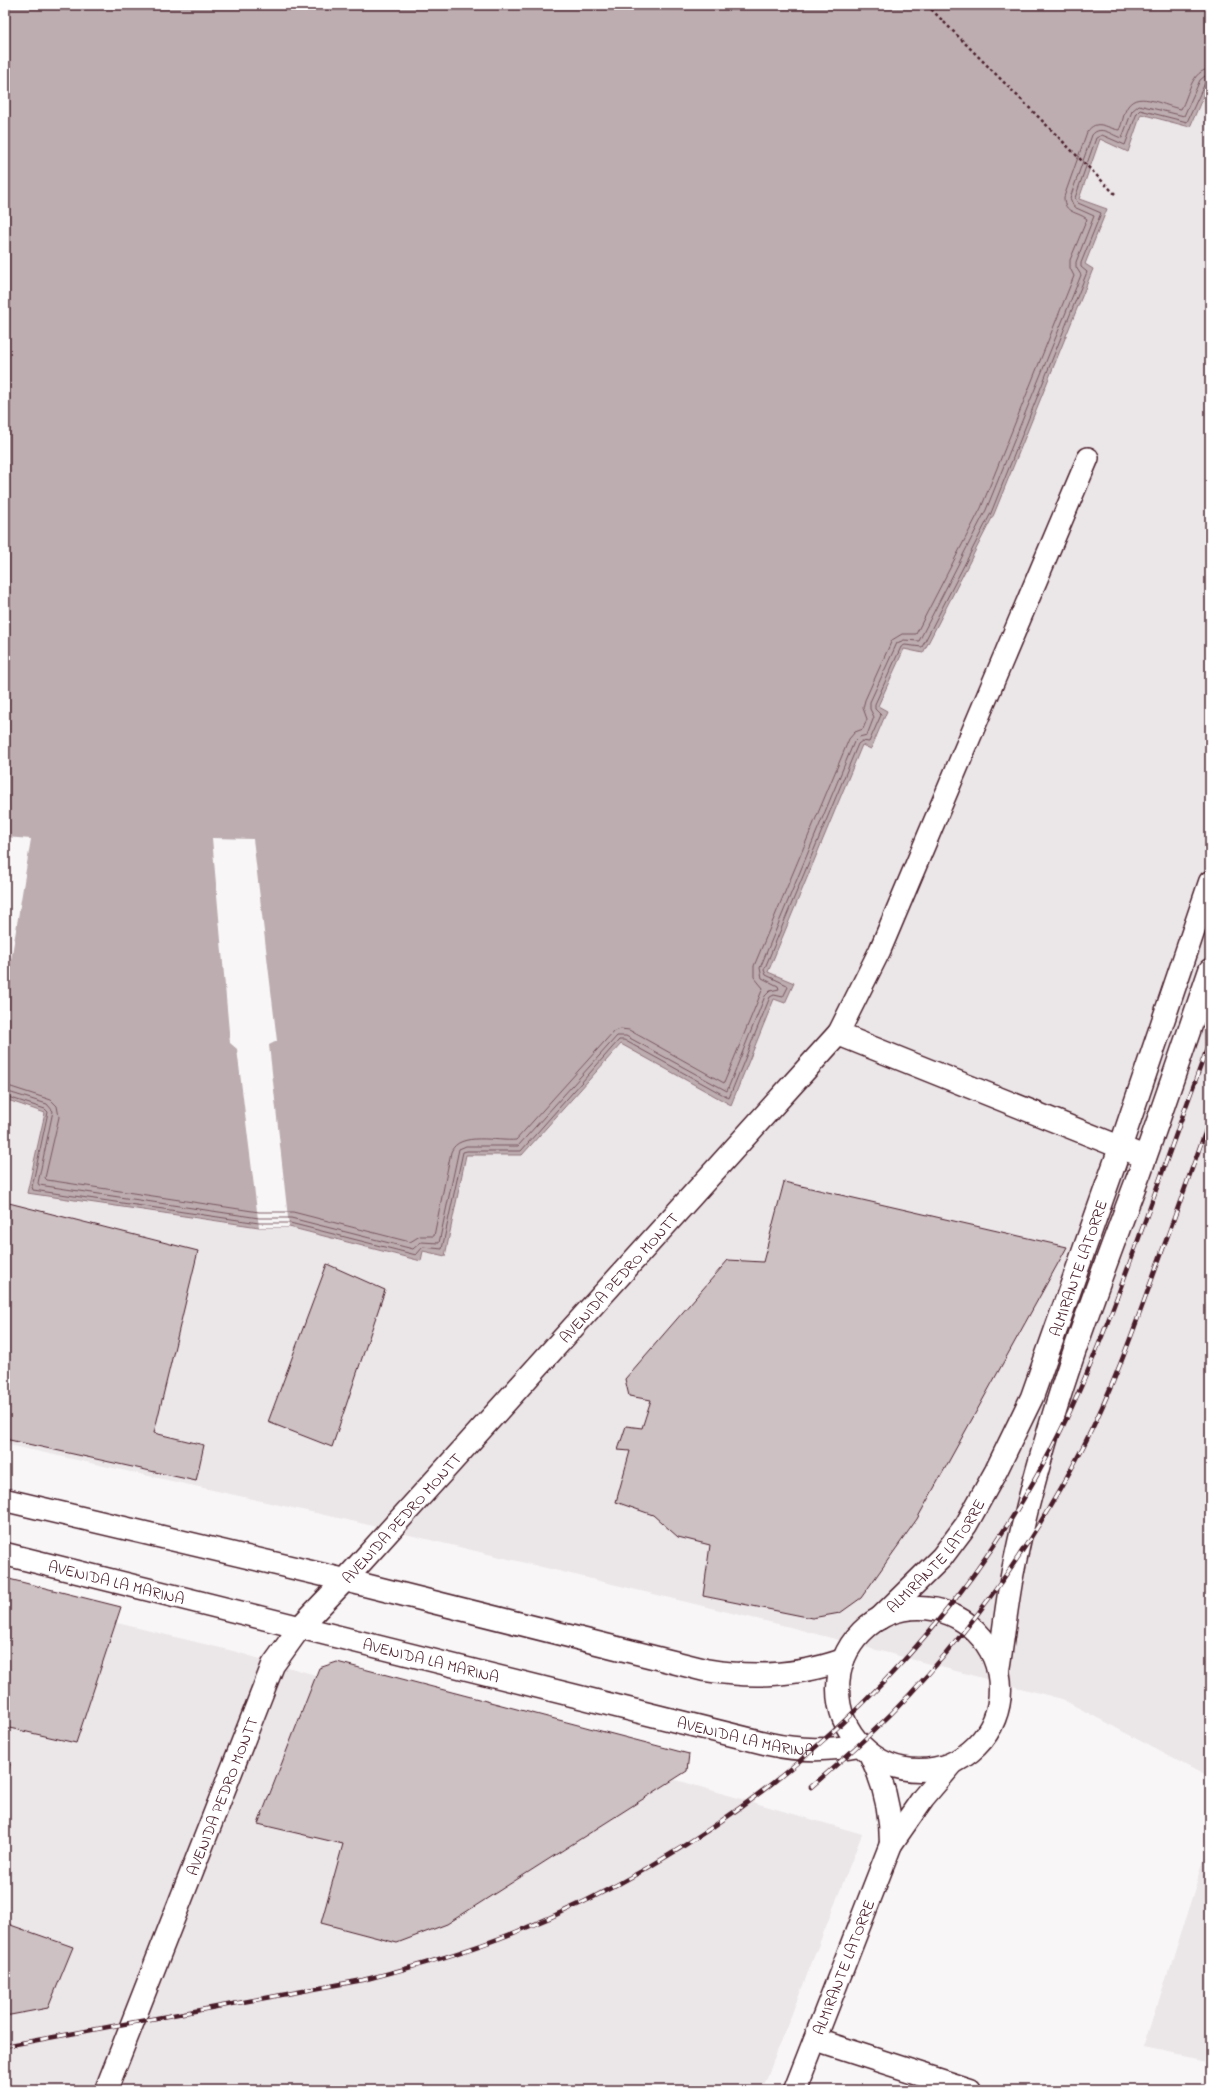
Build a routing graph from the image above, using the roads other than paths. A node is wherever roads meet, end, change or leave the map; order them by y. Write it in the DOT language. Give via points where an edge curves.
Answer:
graph roads {
  1 [pos="1088,458"];
  2 [pos="1210,882"];
  3 [pos="1210,970"];
  4 [pos="838,1034"];
  5 [pos="1120,1148"];
  6 [pos="1145,1157"];
  7 [pos="5,1500"];
  8 [pos="5,1554"];
  9 [pos="345,1580"];
  10 [pos="880,1618"];
  11 [pos="302,1626"];
  12 [pos="843,1660"];
  13 [pos="998,1670"];
  14 [pos="865,1750"];
  15 [pos="952,1764"];
  16 [pos="891,1844"];
  17 [pos="815,2040"];
  18 [pos="106,2090"];
  19 [pos="795,2090"];
  20 [pos="970,2090"];
  1 -- 4 [label="lane" via="880,950"];
  2 -- 5 [label="street, ALMIRANTE LATORRE"];
  3 -- 6 [label="street, ALMIRANTE LATORRE"];
  4 -- 5 [label="street"];
  4 -- 9 [label="street, AVENIDA PEDRO MONTT"];
  5 -- 6 [label="street"];
  5 -- 10 [label="street, ALMIRANTE LATORRE" via="1032,1397 996,1471 966,1525 942,1557"];
  6 -- 13 [label="street, ALMIRANTE LATORRE" via="1078,1338 1037,1476 1015,1562"];
  7 -- 9 [label="street"];
  8 -- 11 [label="street, AVENIDA LA MARINA"];
  9 -- 11 [label="street, AVENIDA PEDRO MONTT"];
  9 -- 12 [label="street" via="725,1674 790,1673"];
  10 -- 12 [label="street, ALMIRANTE LATORRE" via="858,1636"];
  10 -- 13 [label="street, ALMIRANTE LATORRE" via="912,1608 935,1610 954,1616 979,1635 991,1651"];
  11 -- 14 [label="street, AVENIDA LA MARINA" via="790,1748"];
  11 -- 18 [label="street, AVENIDA PEDRO MONTT" via="274,1665"];
  12 -- 14 [label="street, ALMIRANTE LATORRE" via="838,1675 839,1708 847,1729"];
  13 -- 15 [label="street, ALMIRANTE LATORRE" via="1000,1689 992,1725 982,1741"];
  14 -- 15 [label="street, ALMIRANTE LATORRE" via="890,1766 910,1770 932,1770"];
  14 -- 16 [label="street, ALMIRANTE LATORRE" via="880,1775 887,1796"];
  15 -- 16 [label="street, ALMIRANTE LATORRE" via="923,1798"];
  16 -- 17 [label="street, ALMIRANTE LATORRE"];
  17 -- 19 [label="street, ALMIRANTE LATORRE"];
  17 -- 20 [label="street"];
}
